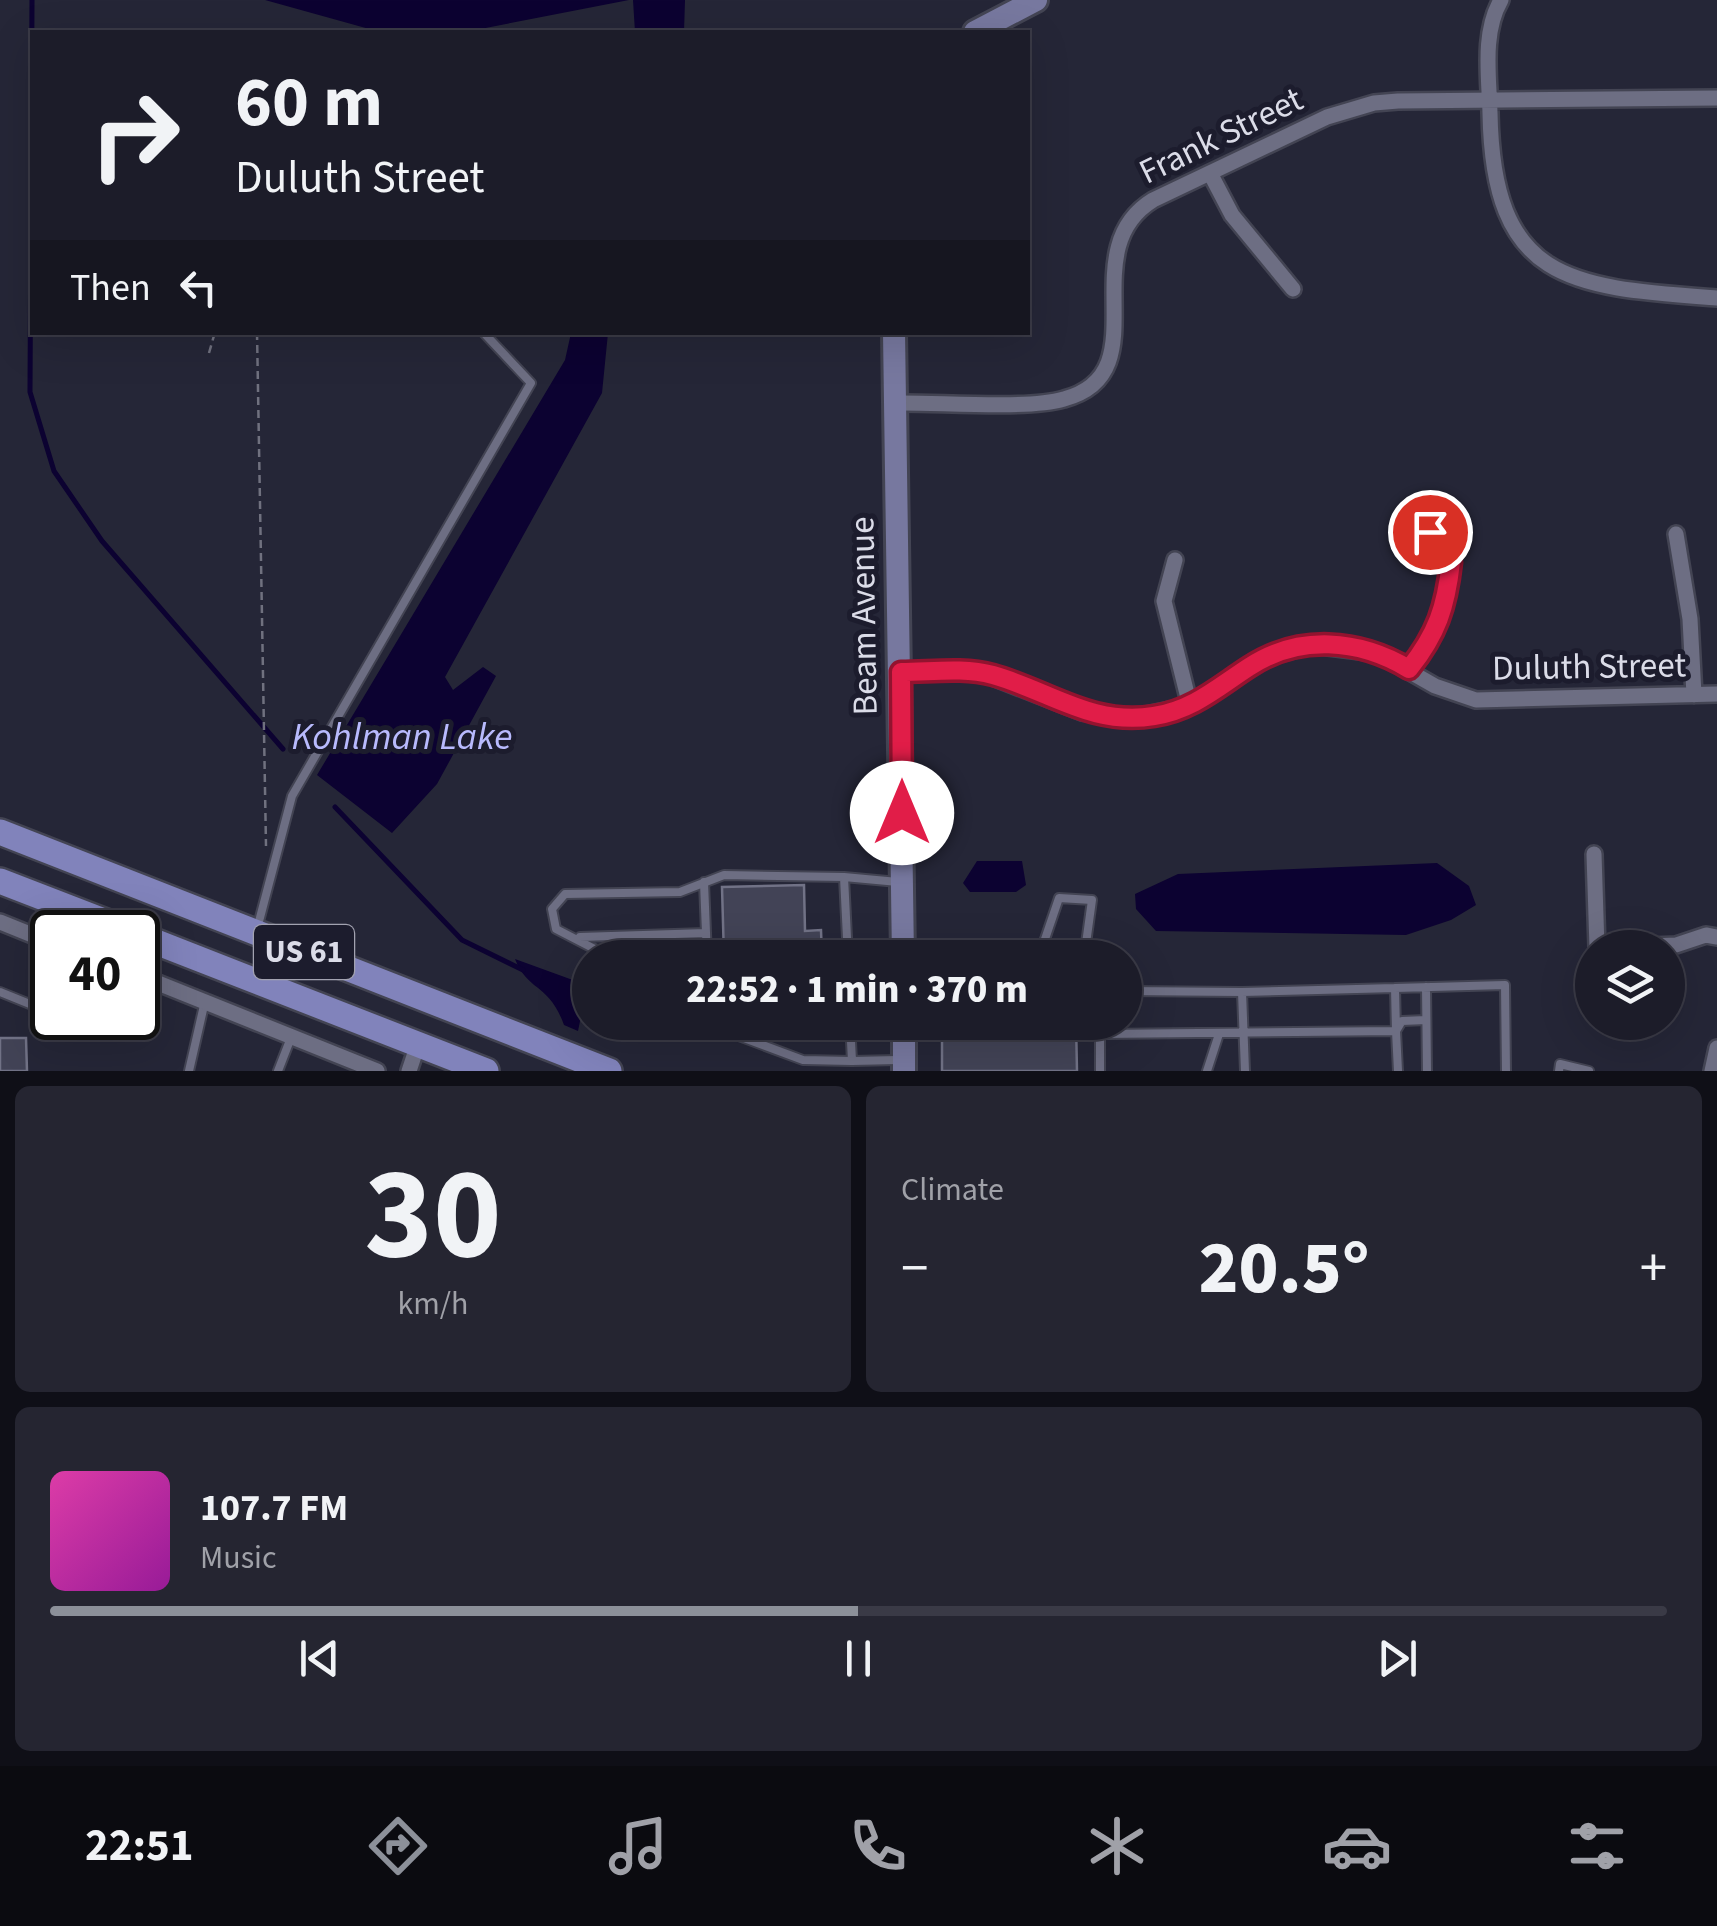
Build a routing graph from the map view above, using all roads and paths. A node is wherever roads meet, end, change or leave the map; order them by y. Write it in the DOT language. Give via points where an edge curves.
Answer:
graph roads {
  1 [pos="1036,0"];
  2 [pos="1501,0"];
  3 [pos="979,30"];
  4 [pos="1717,98"];
  5 [pos="1490,99"];
  6 [pos="1210,173"];
  7 [pos="1294,289"];
  8 [pos="1717,298"];
  9 [pos="214,335"];
  10 [pos="257,335"];
  11 [pos="486,335"];
  12 [pos="894,335"];
  13 [pos="210,353"];
  14 [pos="895,403"];
  15 [pos="1430,532"];
  16 [pos="1676,534"];
  17 [pos="1174,560"];
  18 [pos="1409,669"];
  19 [pos="901,672"];
  20 [pos="1717,694"];
  21 [pos="1694,695"];
  22 [pos="1190,706"];
  23 [pos="0,832"];
  24 [pos="1594,854"];
  25 [pos="266,860"];
  26 [pos="844,878"];
  27 [pos="0,881"];
  28 [pos="704,882"];
  29 [pos="902,884"];
  30 [pos="73,910"];
  31 [pos="0,922"];
  32 [pos="1599,930"];
  33 [pos="255,933"];
  34 [pos="706,933"];
  35 [pos="30,934"];
  36 [pos="1717,937"];
  37 [pos="575,938"];
  38 [pos="579,940"];
  39 [pos="706,940"];
  40 [pos="847,940"];
  41 [pos="903,940"];
  42 [pos="1045,940"];
  43 [pos="1086,940"];
  44 [pos="1685,942"];
  45 [pos="160,944"];
  46 [pos="160,983"];
  47 [pos="1426,987"];
  48 [pos="1395,988"];
  49 [pos="1142,990"];
  50 [pos="0,992"];
  51 [pos="1242,992"];
  52 [pos="206,1001"];
  53 [pos="30,1004"];
  54 [pos="1426,1020"];
  55 [pos="1396,1030"];
  56 [pos="1142,1034"];
  57 [pos="1219,1034"];
  58 [pos="1244,1034"];
  59 [pos="292,1035"];
  60 [pos="751,1040"];
  61 [pos="851,1040"];
  62 [pos="904,1040"];
  63 [pos="1100,1040"];
  64 [pos="418,1044"];
  65 [pos="1717,1048"];
  66 [pos="852,1061"];
  67 [pos="904,1066"];
  68 [pos="190,1071"];
  69 [pos="278,1071"];
  70 [pos="377,1071"];
  71 [pos="409,1071"];
  72 [pos="486,1071"];
  73 [pos="609,1071"];
  74 [pos="1100,1071"];
  75 [pos="1207,1071"];
  76 [pos="1245,1071"];
  77 [pos="1398,1071"];
  78 [pos="1427,1071"];
  79 [pos="1506,1071"];
  80 [pos="1559,1071"];
  81 [pos="1589,1071"];
  82 [pos="1712,1071"];
  1 -- 3 [label="street"];
  2 -- 5 [label="street" via="1490,26"];
  4 -- 5 [label="street, Frank Street"];
  5 -- 6 [label="street, Frank Street" via="1349,109"];
  5 -- 8 [label="street" via="1493,179 1512,226 1540,258 1598,287"];
  6 -- 7 [label="street" via="1232,214"];
  6 -- 14 [label="street, Frank Street" via="1128,220 1115,249 1110,357 1080,392 1048,402"];
  9 -- 13 [label="path"];
  10 -- 25 [label="path"];
  11 -- 33 [label="lane" via="532,383 292,796"];
  12 -- 14 [label="street, Beam Avenue"];
  14 -- 19 [label="street, Beam Avenue"];
  15 -- 18 [label="street" via="1451,562 1447,597 1436,632"];
  16 -- 21 [label="street"];
  17 -- 22 [label="street" via="1164,601"];
  18 -- 21 [label="street, Duluth Street" via="1476,700"];
  18 -- 22 [label="street, Duluth Street" via="1356,646 1312,644 1270,656"];
  19 -- 22 [label="street, Duluth Street" via="980,672 1104,717"];
  19 -- 29 [label="street, Beam Avenue"];
  20 -- 21 [label="street, Duluth Street"];
  23 -- 33 [label="main road, US 61"];
  24 -- 32 [label="street"];
  26 -- 28 [label="lane" via="759,874"];
  26 -- 29 [label="lane"];
  26 -- 40 [label="lane"];
  27 -- 30 [label="main road, US 61"];
  28 -- 34 [label="lane"];
  28 -- 37 [label="lane" via="680,892 564,894 552,909 552,922"];
  29 -- 41 [label="street, Beam Avenue"];
  31 -- 35 [label="street"];
  33 -- 73 [label="main road, US 61"];
  34 -- 37 [label="lane"];
  34 -- 39 [label="lane"];
  36 -- 44 [label="street"];
  37 -- 38 [label="lane"];
  42 -- 43 [label="lane" via="1060,898 1092,900"];
  45 -- 64 [label="main road, US 61"];
  46 -- 52 [label="street"];
  47 -- 48 [label="lane"];
  47 -- 54 [label="lane"];
  47 -- 79 [label="lane" via="1505,985"];
  48 -- 51 [label="lane"];
  48 -- 55 [label="lane"];
  49 -- 51 [label="lane"];
  50 -- 53 [label="lane"];
  51 -- 58 [label="lane"];
  52 -- 59 [label="street"];
  52 -- 68 [label="lane"];
  54 -- 55 [label="lane" via="1402,1021"];
  54 -- 78 [label="lane"];
  55 -- 58 [label="lane"];
  55 -- 77 [label="lane"];
  56 -- 57 [label="lane"];
  57 -- 58 [label="lane"];
  57 -- 75 [label="lane"];
  58 -- 76 [label="lane"];
  59 -- 69 [label="lane"];
  59 -- 70 [label="street"];
  60 -- 66 [label="lane" via="803,1060"];
  61 -- 66 [label="lane"];
  62 -- 67 [label="street"];
  63 -- 74 [label="lane"];
  64 -- 71 [label="street"];
  64 -- 72 [label="main road, US 61"];
  65 -- 82 [label="street"];
  66 -- 67 [label="lane"];
  80 -- 81 [label="lane" via="1560,1064"];
}
